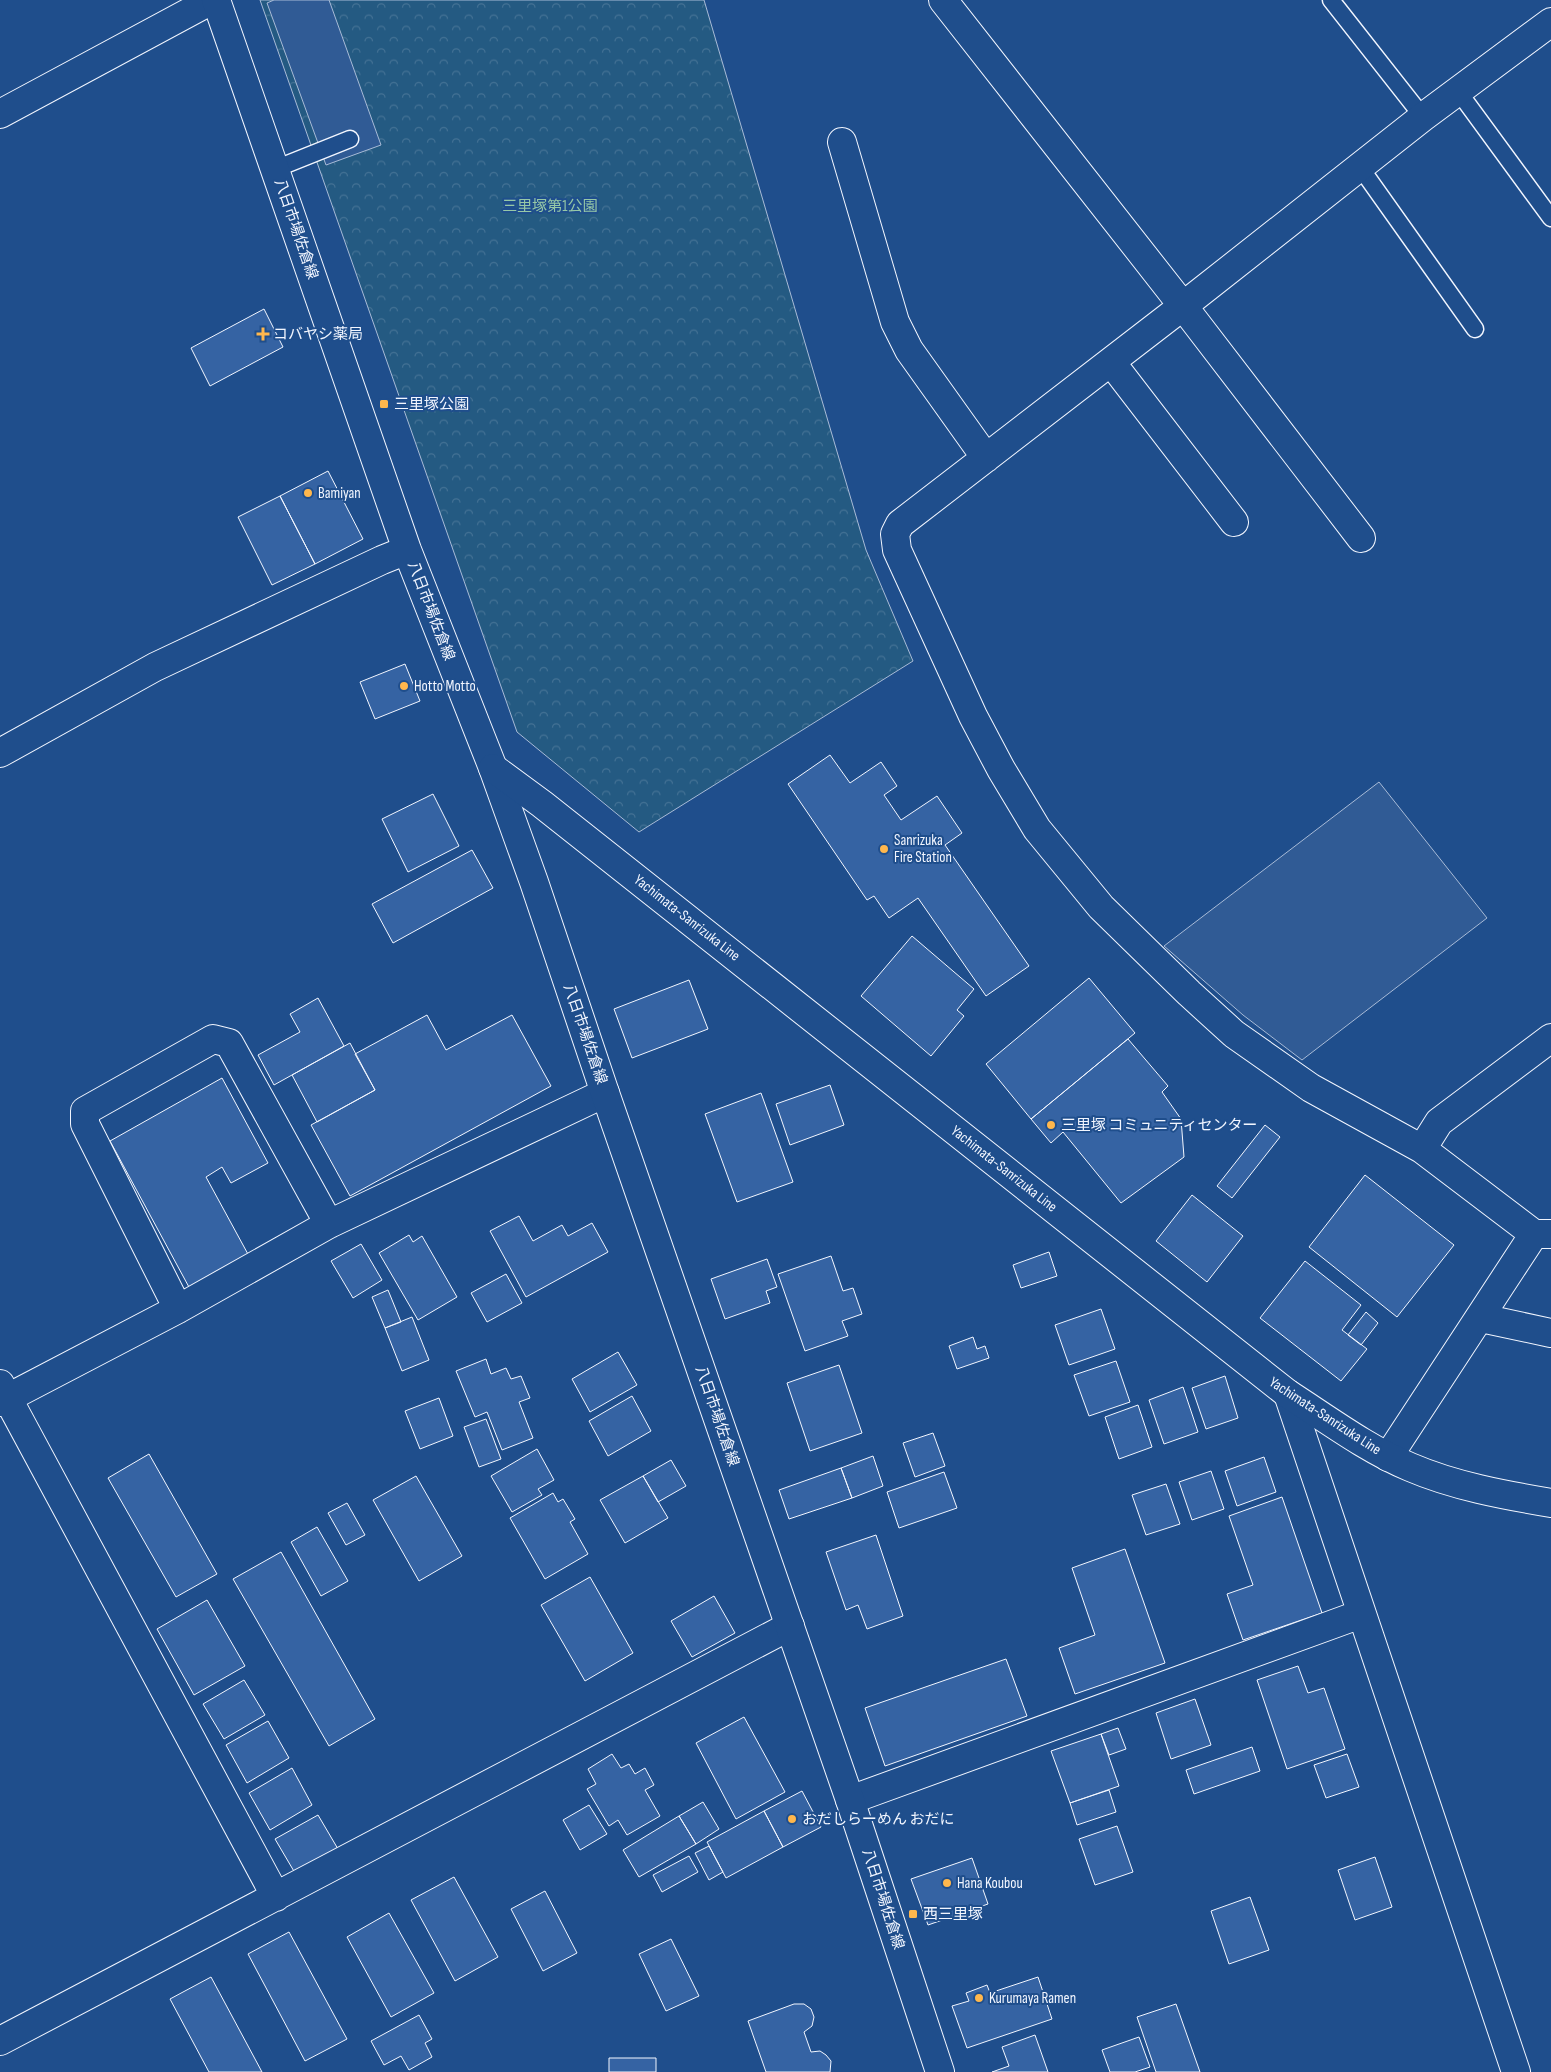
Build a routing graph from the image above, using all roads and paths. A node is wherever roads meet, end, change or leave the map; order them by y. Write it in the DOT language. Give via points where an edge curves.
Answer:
graph roads {
  1 [pos="212,0"];
  2 [pos="216,0"];
  3 [pos="943,0"];
  4 [pos="1331,0"];
  5 [pos="1551,22"];
  6 [pos="1458,91"];
  7 [pos="0,114"];
  8 [pos="1423,117"];
  9 [pos="350,139"];
  10 [pos="842,142"];
  11 [pos="1360,167"];
  12 [pos="275,169"];
  13 [pos="1551,218"];
  14 [pos="1183,306"];
  15 [pos="1475,330"];
  16 [pos="1111,362"];
  17 [pos="986,458"];
  18 [pos="1234,522"];
  19 [pos="1361,538"];
  20 [pos="407,550"];
  21 [pos="0,753"];
  22 [pos="492,768"];
  23 [pos="1551,1038"];
  24 [pos="605,1092"];
  25 [pos="1422,1149"];
  26 [pos="329,1224"];
  27 [pos="1543,1234"];
  28 [pos="178,1309"];
  29 [pos="1481,1318"];
  30 [pos="1551,1333"];
  31 [pos="3,1394"];
  32 [pos="1288,1394"];
  33 [pos="1388,1457"];
  34 [pos="1551,1503"];
  35 [pos="1361,1614"];
  36 [pos="790,1626"];
  37 [pos="850,1800"];
  38 [pos="276,1897"];
  39 [pos="0,2041"];
  40 [pos="940,2072"];
  41 [pos="1516,2072"];
  1 -- 7 [label="street"];
  2 -- 12 [label="street, 八日市場佐倉線"];
  3 -- 14 [label="street"];
  4 -- 8 [label="lane"];
  5 -- 6 [label="street"];
  6 -- 8 [label="street"];
  6 -- 13 [label="lane"];
  8 -- 11 [label="street"];
  9 -- 12 [label="lane"];
  10 -- 17 [label="street" via="895,322 909,350"];
  11 -- 14 [label="street"];
  11 -- 15 [label="lane"];
  12 -- 20 [label="street, 八日市場佐倉線"];
  14 -- 16 [label="street"];
  14 -- 19 [label="street"];
  16 -- 17 [label="street"];
  16 -- 18 [label="street"];
  17 -- 25 [label="street" via="900,524 895,534 897,550 978,725 1038,830 1102,907 1234,1034 1311,1088"];
  20 -- 21 [label="street" via="155,667"];
  20 -- 22 [label="street, 八日市場佐倉線"];
  22 -- 24 [label="street, 八日市場佐倉線"];
  22 -- 32 [label="street, Yachimata-Sanrizuka Line" via="565,822"];
  23 -- 25 [label="street" via="1439,1122"];
  24 -- 26 [label="street"];
  24 -- 36 [label="street, 八日市場佐倉線"];
  25 -- 27 [label="street"];
  26 -- 28 [label="street"];
  26 -- 28 [label="street" via="229,1043 213,1039 85,1111 85,1124"];
  27 -- 29 [label="street"];
  28 -- 31 [label="street"];
  29 -- 30 [label="street"];
  29 -- 33 [label="street"];
  31 -- 38 [label="street"];
  32 -- 33 [label="street, Yachimata-Sanrizuka Line"];
  32 -- 35 [label="street"];
  33 -- 34 [label="street, Yachimata-Sanrizuka Line" via="1456,1482"];
  35 -- 37 [label="street"];
  35 -- 41 [label="street"];
  36 -- 37 [label="street, 八日市場佐倉線"];
  36 -- 38 [label="street"];
  37 -- 40 [label="street, 八日市場佐倉線"];
  38 -- 39 [label="street"];
}
